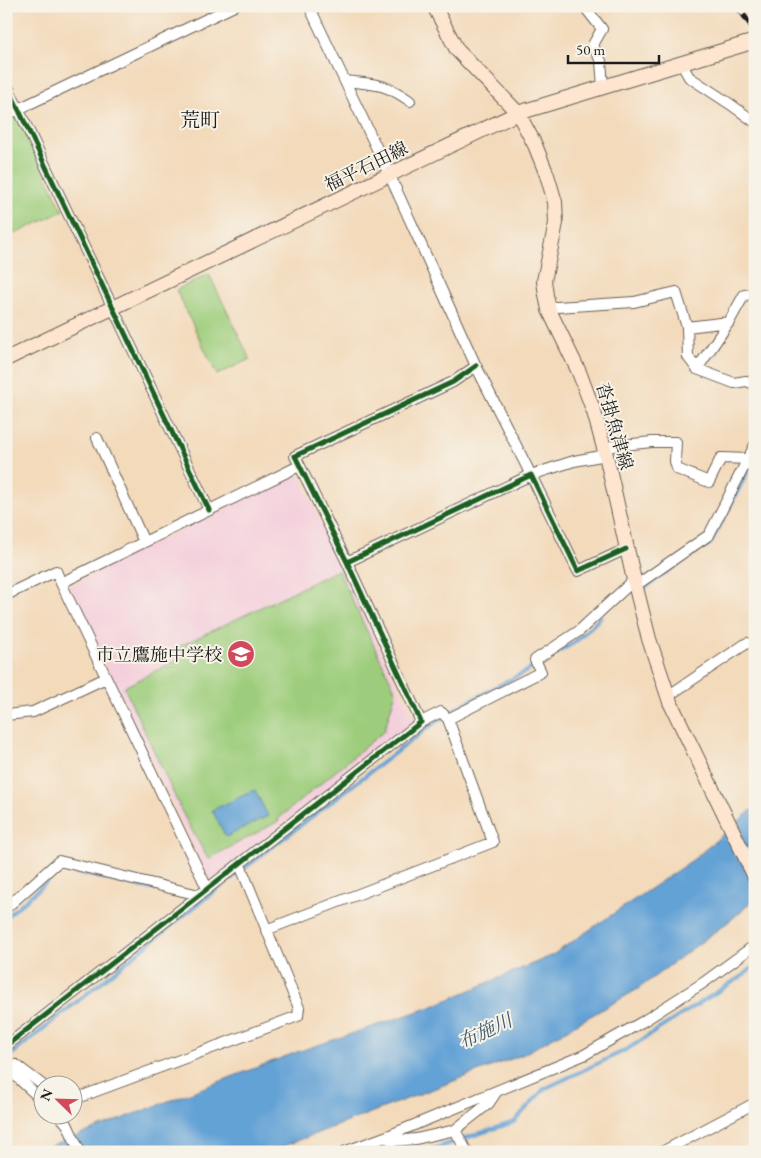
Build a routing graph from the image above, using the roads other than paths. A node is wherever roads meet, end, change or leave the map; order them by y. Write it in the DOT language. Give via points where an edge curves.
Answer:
graph roads {
  1 [pos="234,6"];
  2 [pos="309,6"];
  3 [pos="434,6"];
  4 [pos="584,6"];
  5 [pos="755,41"];
  6 [pos="681,64"];
  7 [pos="345,81"];
  8 [pos="6,83"];
  9 [pos="603,87"];
  10 [pos="410,101"];
  11 [pos="19,109"];
  12 [pos="518,113"];
  13 [pos="6,115"];
  14 [pos="755,122"];
  15 [pos="390,176"];
  16 [pos="755,294"];
  17 [pos="113,309"];
  18 [pos="549,310"];
  19 [pos="729,322"];
  20 [pos="687,327"];
  21 [pos="7,355"];
  22 [pos="476,366"];
  23 [pos="697,369"];
  24 [pos="755,384"];
  25 [pos="97,438"];
  26 [pos="755,446"];
  27 [pos="605,451"];
  28 [pos="748,459"];
  29 [pos="300,466"];
  30 [pos="531,475"];
  31 [pos="209,510"];
  32 [pos="144,542"];
  33 [pos="626,548"];
  34 [pos="347,562"];
  35 [pos="61,583"];
  36 [pos="635,583"];
  37 [pos="6,595"];
  38 [pos="747,643"];
  39 [pos="106,678"];
  40 [pos="668,696"];
  41 [pos="6,715"];
  42 [pos="448,719"];
  43 [pos="421,722"];
  44 [pos="240,865"];
  45 [pos="755,876"];
  46 [pos="203,891"];
  47 [pos="6,908"];
  48 [pos="266,930"];
  49 [pos="755,945"];
  50 [pos="6,1046"];
  51 [pos="8,1069"];
  52 [pos="32,1077"];
  53 [pos="32,1091"];
  54 [pos="497,1091"];
  55 [pos="82,1096"];
  56 [pos="753,1107"];
  57 [pos="68,1126"];
  58 [pos="455,1130"];
  59 [pos="385,1137"];
  60 [pos="80,1152"];
  61 [pos="344,1152"];
  62 [pos="466,1152"];
  63 [pos="662,1152"];
  1 -- 11 [label="street"];
  2 -- 7 [label="street"];
  3 -- 12 [label="main road, 沓掛魚津線" via="457,50"];
  4 -- 9 [label="street" via="602,29 594,48 601,61"];
  5 -- 6 [label="main road, 福平石田線"];
  6 -- 9 [label="main road, 福平石田線"];
  6 -- 14 [label="street" via="688,77"];
  7 -- 10 [label="street" via="383,86"];
  7 -- 15 [label="street"];
  8 -- 11 [label="street"];
  9 -- 12 [label="main road, 福平石田線"];
  11 -- 13 [label="street"];
  11 -- 17 [label="street"];
  12 -- 15 [label="main road, 福平石田線"];
  12 -- 18 [label="main road, 沓掛魚津線" via="535,146 556,202 556,224 544,281"];
  15 -- 17 [label="main road, 福平石田線"];
  15 -- 22 [label="street"];
  16 -- 19 [label="street" via="744,295"];
  17 -- 21 [label="main road, 福平石田線"];
  17 -- 31 [label="street"];
  18 -- 20 [label="street" via="557,306 634,302 676,292"];
  18 -- 27 [label="main road, 沓掛魚津線" via="579,372"];
  19 -- 20 [label="street"];
  19 -- 23 [label="street"];
  20 -- 23 [label="street" via="688,357"];
  22 -- 29 [label="street" via="453,382 295,456"];
  22 -- 30 [label="street"];
  23 -- 24 [label="street" via="734,383 746,381"];
  25 -- 32 [label="street"];
  26 -- 28 [label="street"];
  27 -- 28 [label="street" via="652,442 676,442 677,469 709,482 721,458"];
  27 -- 30 [label="street"];
  27 -- 33 [label="main road, 沓掛魚津線"];
  28 -- 36 [label="street" via="709,535"];
  29 -- 31 [label="street"];
  29 -- 34 [label="street"];
  30 -- 33 [label="street" via="578,571"];
  30 -- 34 [label="street"];
  31 -- 32 [label="street"];
  32 -- 35 [label="street"];
  33 -- 36 [label="main road, 沓掛魚津線"];
  34 -- 43 [label="street"];
  35 -- 37 [label="street" via="56,571"];
  35 -- 39 [label="street"];
  36 -- 40 [label="main road, 沓掛魚津線"];
  36 -- 42 [label="street" via="579,631 535,660 541,672"];
  38 -- 40 [label="street"];
  39 -- 41 [label="street" via="33,712"];
  39 -- 46 [label="street"];
  40 -- 45 [label="main road, 沓掛魚津線"];
  42 -- 43 [label="street" via="441,712"];
  42 -- 48 [label="street" via="493,842"];
  43 -- 44 [label="street"];
  44 -- 46 [label="street"];
  44 -- 48 [label="street"];
  46 -- 47 [label="street" via="59,861"];
  46 -- 50 [label="street"];
  48 -- 55 [label="street" via="299,1008 298,1016"];
  49 -- 54 [label="street" via="703,984 584,1055"];
  51 -- 52 [label="street" via="16,1065"];
  51 -- 53 [label="street"];
  54 -- 58 [label="street" via="489,1103"];
  54 -- 59 [label="street"];
  56 -- 63 [label="street"];
  57 -- 60 [label="street"];
  58 -- 59 [label="street" via="416,1139 393,1141"];
  58 -- 62 [label="street"];
  59 -- 61 [label="street"];
}
